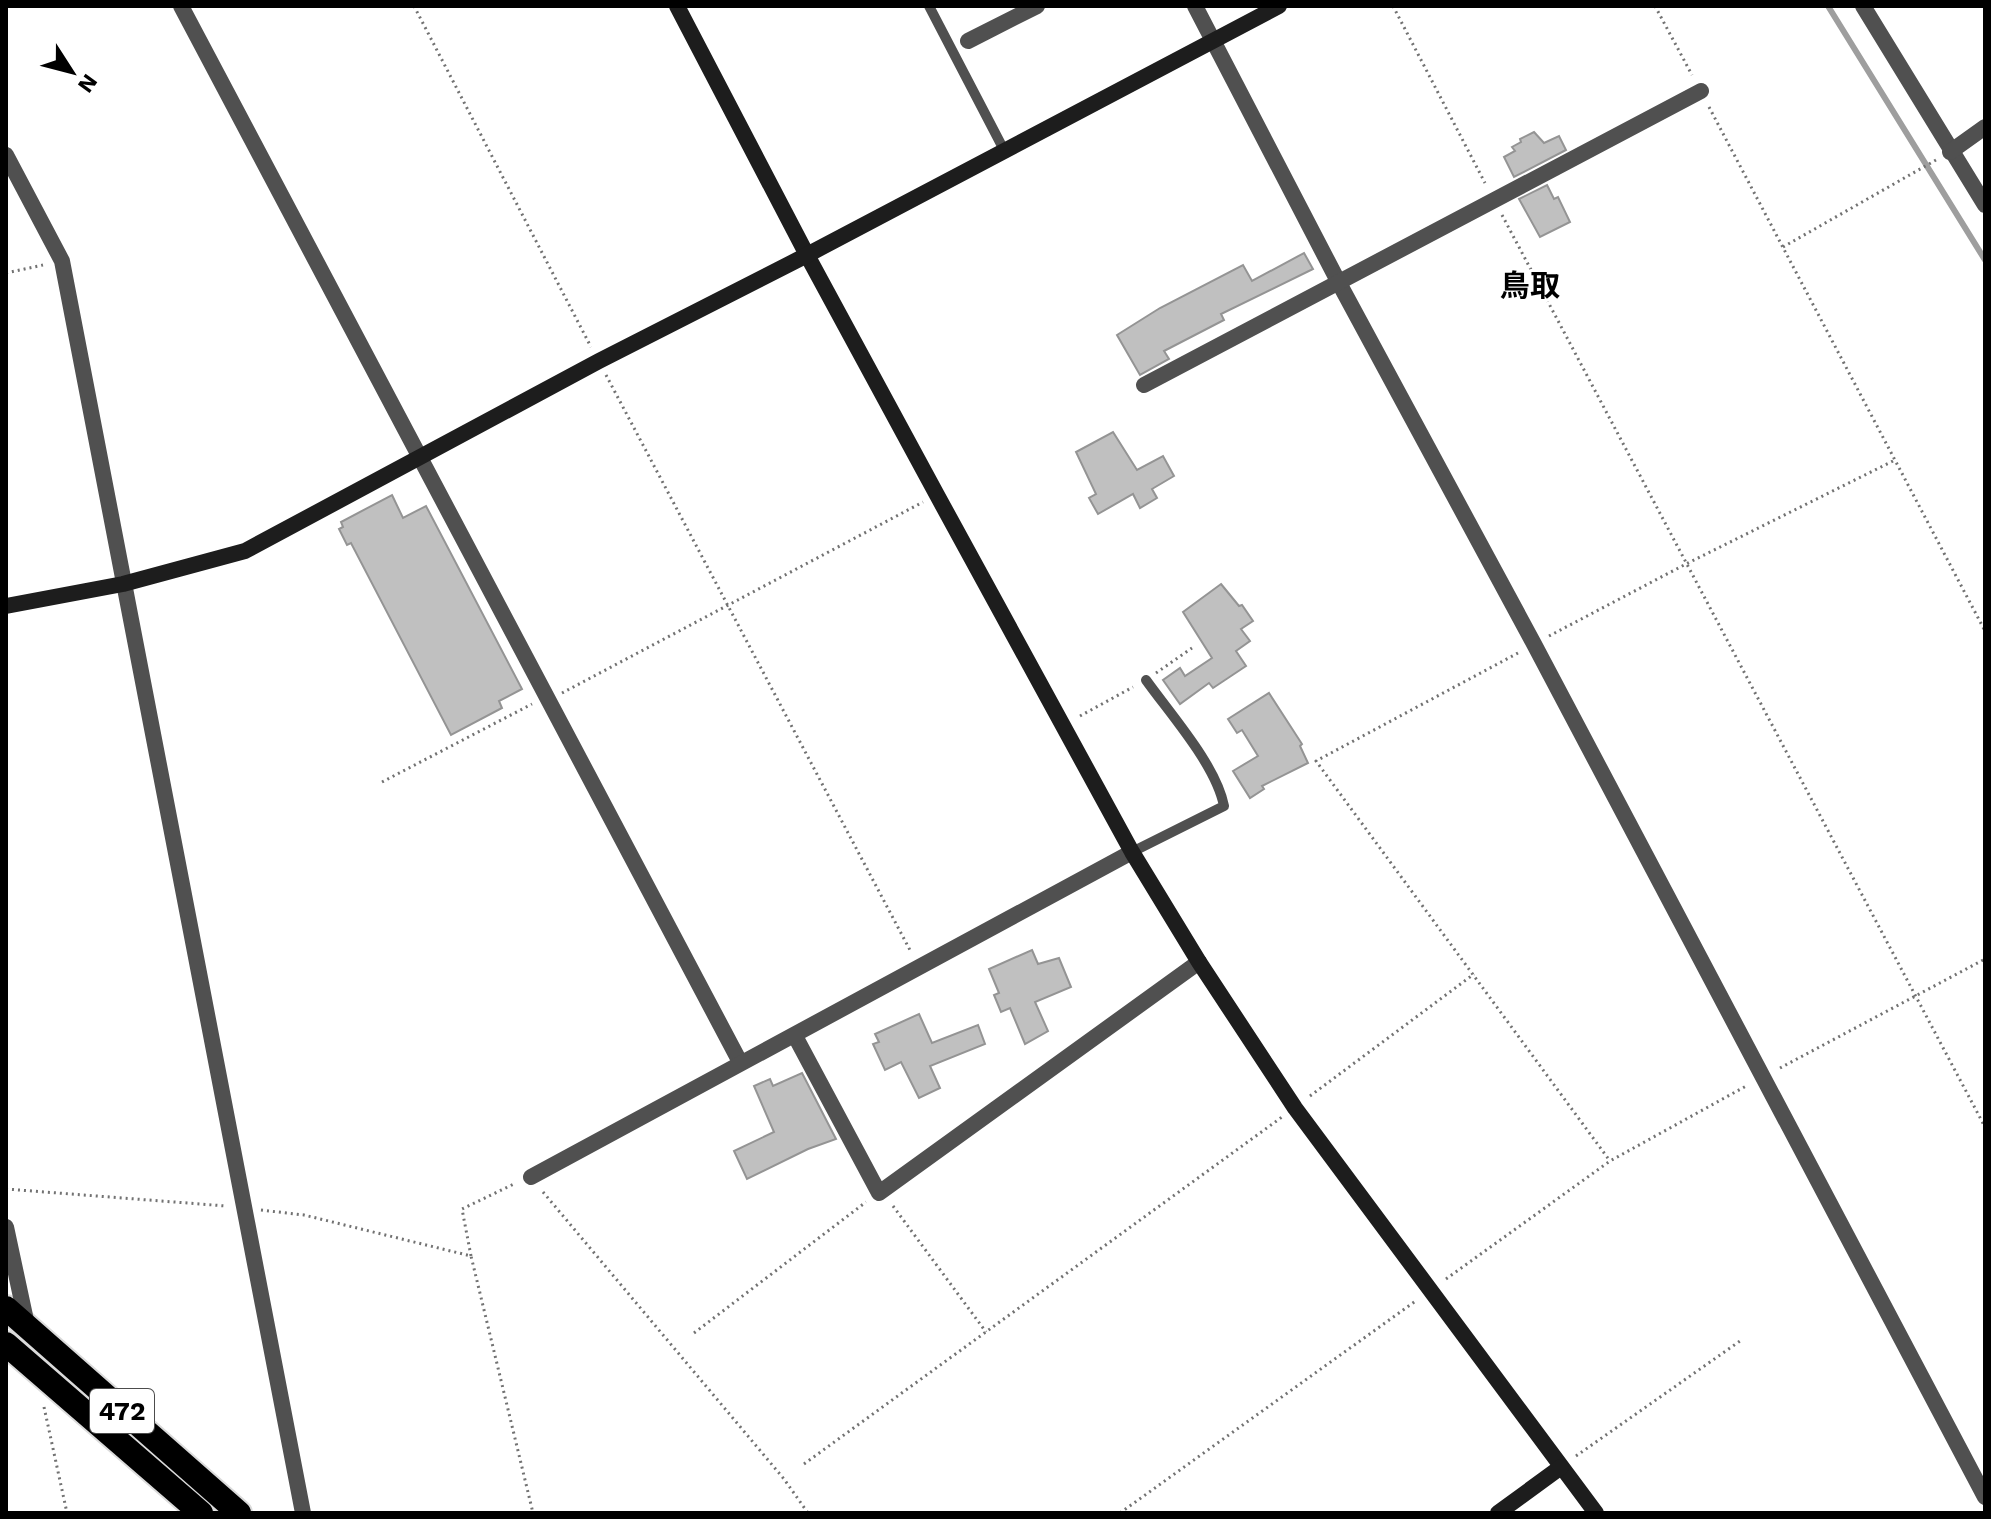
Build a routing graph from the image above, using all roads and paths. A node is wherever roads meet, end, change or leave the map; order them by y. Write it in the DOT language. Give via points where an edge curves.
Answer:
graph roads {
  1 [pos="181,6"];
  2 [pos="414,6"];
  3 [pos="677,6"];
  4 [pos="929,6"];
  5 [pos="1037,6"];
  6 [pos="1195,6"];
  7 [pos="1279,6"];
  8 [pos="1393,6"];
  9 [pos="1655,6"];
  10 [pos="1863,6"];
  11 [pos="968,41"];
  12 [pos="1214,41"];
  13 [pos="1701,91"];
  14 [pos="1985,127"];
  15 [pos="1004,150"];
  16 [pos="1950,152"];
  17 [pos="6,155"];
  18 [pos="1495,201"];
  19 [pos="1985,205"];
  20 [pos="1783,248"];
  21 [pos="807,255"];
  22 [pos="62,261"];
  23 [pos="6,273"];
  24 [pos="1339,283"];
  25 [pos="599,361"];
  26 [pos="1144,385"];
  27 [pos="419,458"];
  28 [pos="1895,460"];
  29 [pos="937,495"];
  30 [pos="1686,564"];
  31 [pos="123,584"];
  32 [pos="729,604"];
  33 [pos="6,606"];
  34 [pos="1985,631"];
  35 [pos="1534,644"];
  36 [pos="1192,648"];
  37 [pos="1146,680"];
  38 [pos="547,698"];
  39 [pos="1063,725"];
  40 [pos="382,782"];
  41 [pos="1132,852"];
  42 [pos="1985,959"];
  43 [pos="1199,962"];
  44 [pos="918,966"];
  45 [pos="1474,974"];
  46 [pos="1914,996"];
  47 [pos="795,1036"];
  48 [pos="740,1062"];
  49 [pos="1763,1077"];
  50 [pos="1295,1108"];
  51 [pos="1985,1127"];
  52 [pos="1610,1161"];
  53 [pos="531,1177"];
  54 [pos="6,1189"];
  55 [pos="880,1192"];
  56 [pos="243,1207"];
  57 [pos="6,1227"];
  58 [pos="471,1256"];
  59 [pos="1430,1290"];
  60 [pos="6,1308"];
  61 [pos="27,1327"];
  62 [pos="986,1332"];
  63 [pos="694,1333"];
  64 [pos="1740,1341"];
  65 [pos="6,1344"];
  66 [pos="36,1370"];
  67 [pos="804,1464"];
  68 [pos="1561,1467"];
  69 [pos="1985,1497"];
  70 [pos="67,1513"];
  71 [pos="201,1513"];
  72 [pos="239,1513"];
  73 [pos="303,1513"];
  74 [pos="533,1513"];
  75 [pos="808,1513"];
  76 [pos="1120,1513"];
  77 [pos="1498,1513"];
  78 [pos="1596,1513"];
  1 -- 27 [label="street"];
  2 -- 25 [label="path"];
  3 -- 21 [label="street"];
  4 -- 15 [label="lane"];
  5 -- 11 [label="street"];
  6 -- 12 [label="street"];
  7 -- 12 [label="street"];
  8 -- 18 [label="path"];
  9 -- 13 [label="path"];
  10 -- 16 [label="street"];
  12 -- 15 [label="street"];
  12 -- 24 [label="street"];
  13 -- 18 [label="street"];
  13 -- 20 [label="path"];
  14 -- 16 [label="street"];
  15 -- 21 [label="street"];
  16 -- 19 [label="street"];
  16 -- 20 [label="path"];
  17 -- 22 [label="street"];
  18 -- 24 [label="street"];
  18 -- 30 [label="path"];
  20 -- 28 [label="path"];
  21 -- 25 [label="street"];
  21 -- 29 [label="street"];
  22 -- 23 [label="path"];
  22 -- 31 [label="street"];
  24 -- 26 [label="street"];
  24 -- 35 [label="street"];
  25 -- 27 [label="street"];
  25 -- 32 [label="path"];
  27 -- 31 [label="street" via="245,551"];
  27 -- 38 [label="street"];
  28 -- 30 [label="path"];
  28 -- 34 [label="path"];
  29 -- 32 [label="path"];
  29 -- 39 [label="street"];
  30 -- 35 [label="path"];
  30 -- 46 [label="path"];
  31 -- 33 [label="street"];
  31 -- 56 [label="street"];
  32 -- 38 [label="path"];
  32 -- 44 [label="path"];
  35 -- 45 [label="path" via="1316,761"];
  35 -- 49 [label="street"];
  36 -- 37 [label="path"];
  37 -- 39 [label="path"];
  37 -- 41 [label="lane" via="1210,770 1224,806"];
  38 -- 40 [label="path"];
  38 -- 48 [label="street"];
  39 -- 41 [label="street"];
  41 -- 43 [label="street"];
  41 -- 44 [label="street"];
  42 -- 46 [label="path"];
  43 -- 50 [label="street"];
  43 -- 55 [label="street"];
  44 -- 47 [label="street"];
  45 -- 50 [label="path"];
  45 -- 52 [label="path"];
  46 -- 49 [label="path"];
  46 -- 51 [label="path"];
  47 -- 48 [label="street"];
  47 -- 55 [label="street"];
  48 -- 53 [label="street"];
  49 -- 52 [label="path"];
  49 -- 69 [label="street"];
  50 -- 59 [label="street"];
  50 -- 62 [label="path"];
  52 -- 59 [label="path"];
  53 -- 58 [label="path" via="462,1209"];
  53 -- 75 [label="path"];
  54 -- 56 [label="path"];
  55 -- 62 [label="path"];
  55 -- 63 [label="path"];
  56 -- 58 [label="path" via="304,1215"];
  56 -- 73 [label="street"];
  57 -- 61 [label="street"];
  58 -- 74 [label="path"];
  59 -- 68 [label="street"];
  59 -- 76 [label="path"];
  60 -- 61 [label="highway, 472"];
  61 -- 72 [label="highway, 472"];
  62 -- 67 [label="path"];
  64 -- 68 [label="path"];
  65 -- 66 [label="highway, 472"];
  66 -- 70 [label="path"];
  66 -- 71 [label="highway, 472"];
  68 -- 77 [label="street"];
  68 -- 78 [label="street"];
}
